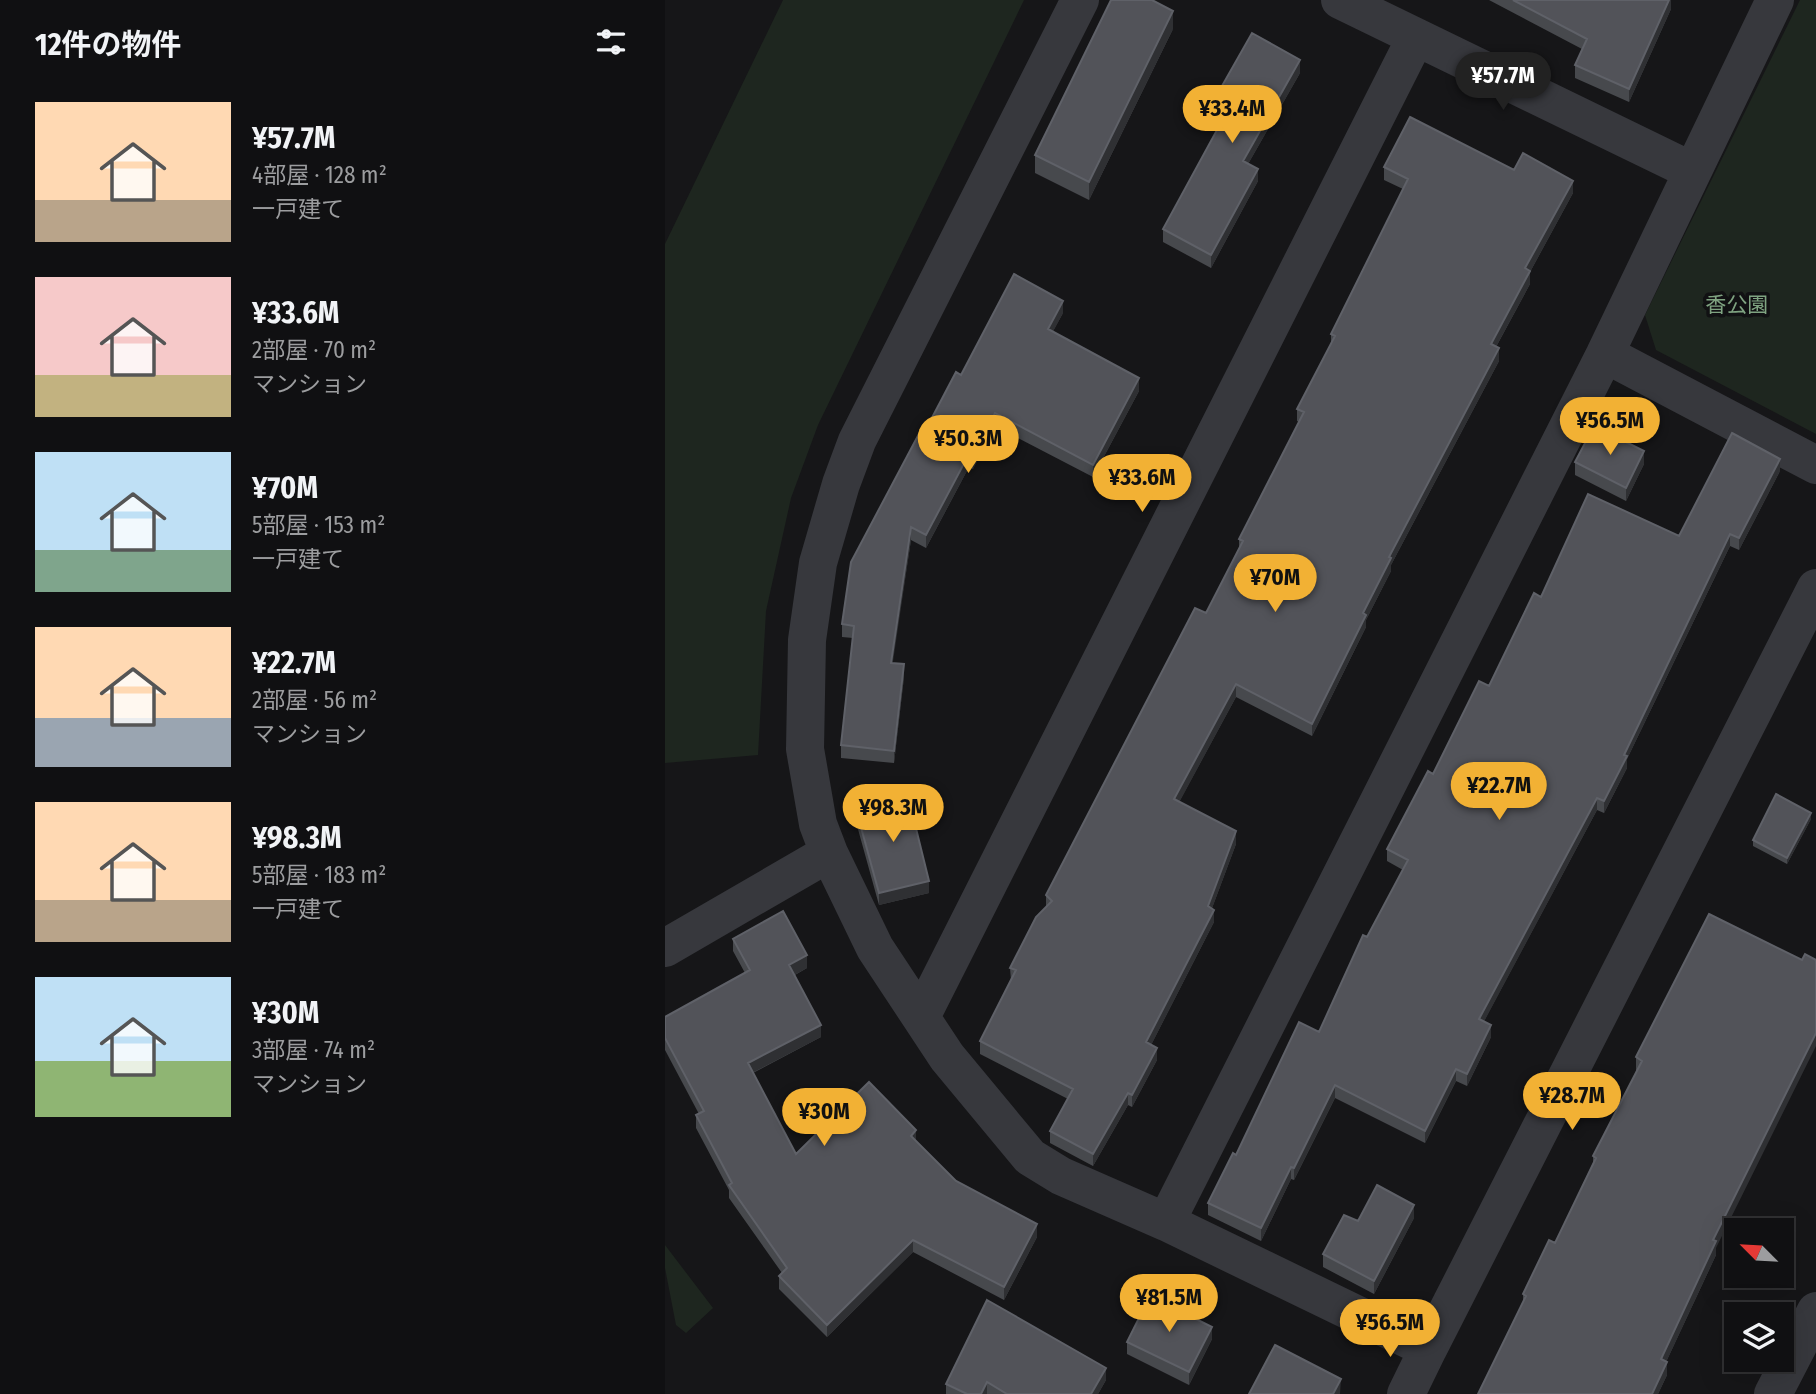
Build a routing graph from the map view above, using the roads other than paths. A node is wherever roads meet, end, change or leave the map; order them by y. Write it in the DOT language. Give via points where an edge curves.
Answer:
graph roads {
  1 [pos="1080,0"];
  2 [pos="1340,0"];
  3 [pos="1775,0"];
  4 [pos="1416,37"];
  5 [pos="1692,171"];
  6 [pos="1605,354"];
  7 [pos="1816,465"];
  8 [pos="1816,587"];
  9 [pos="829,853"];
  10 [pos="665,948"];
  11 [pos="921,1017"];
  12 [pos="1166,1222"];
  13 [pos="1816,1311"];
  14 [pos="1428,1349"];
  15 [pos="1406,1394"];
  16 [pos="1773,1394"];
  1 -- 9 [label="street" via="857,441 827,528 807,640 804,705 805,749 818,824"];
  2 -- 4 [label="street"];
  3 -- 5 [label="street"];
  4 -- 5 [label="street"];
  4 -- 11 [label="street"];
  5 -- 6 [label="street"];
  6 -- 7 [label="street"];
  6 -- 12 [label="street"];
  8 -- 14 [label="street"];
  9 -- 10 [label="street"];
  9 -- 11 [label="street" via="875,948"];
  11 -- 12 [label="street" via="947,1057 1030,1157 1061,1176"];
  12 -- 14 [label="street"];
  13 -- 16 [label="street"];
  14 -- 15 [label="street"];
}
